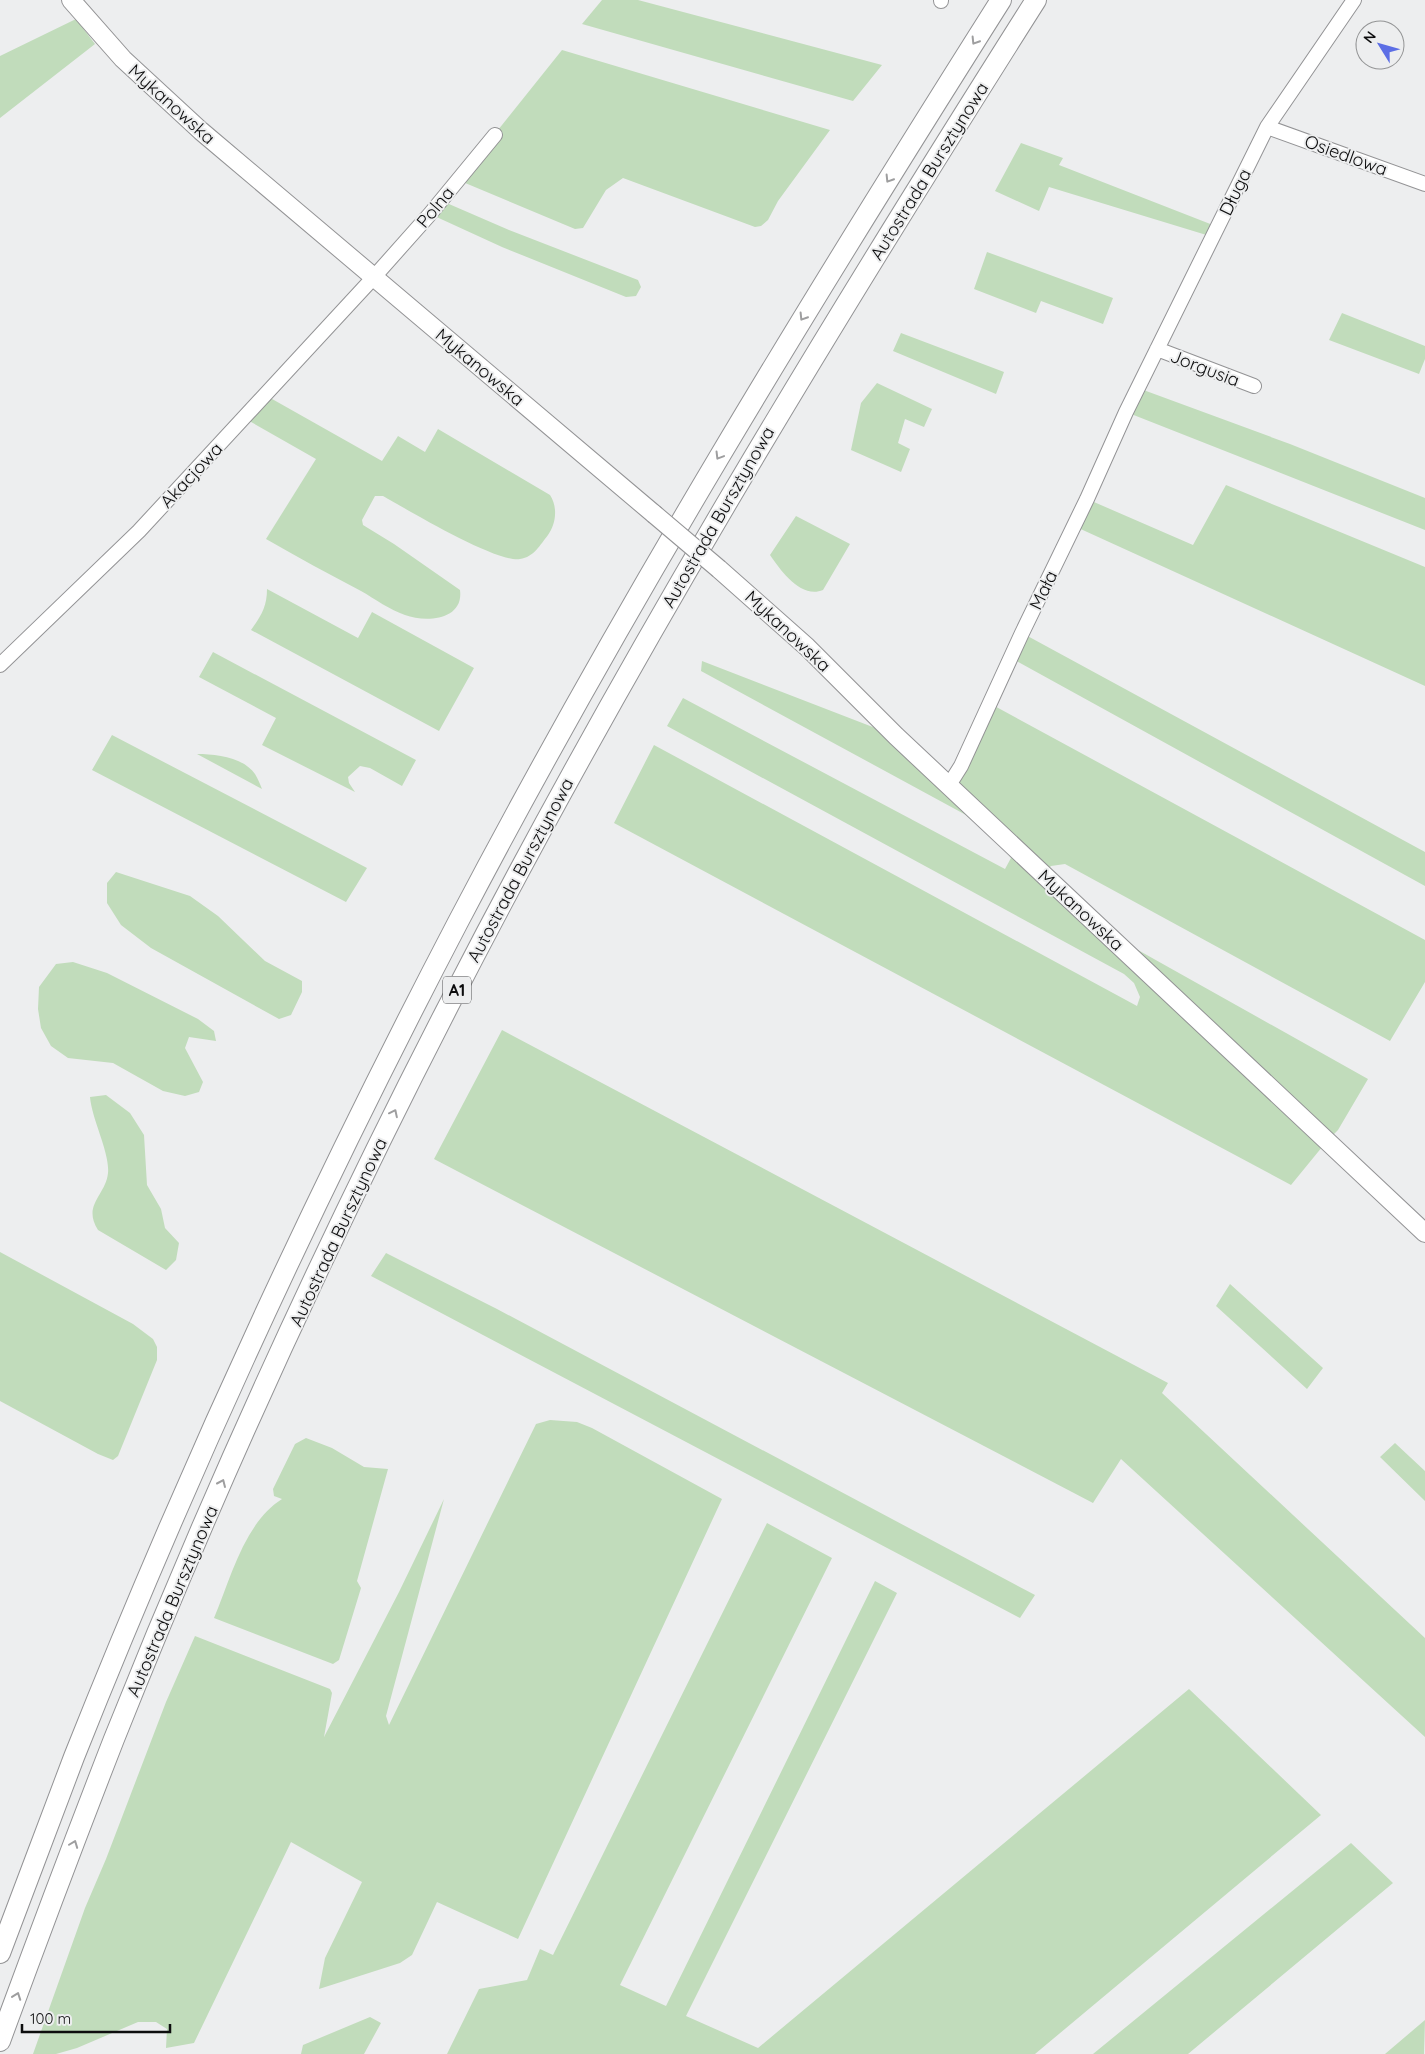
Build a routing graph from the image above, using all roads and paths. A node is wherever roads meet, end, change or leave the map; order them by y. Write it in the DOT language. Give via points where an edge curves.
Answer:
graph roads {
  1 [pos="71,0"];
  2 [pos="1001,0"];
  3 [pos="1036,0"];
  4 [pos="1354,0"];
  5 [pos="1268,127"];
  6 [pos="495,135"];
  7 [pos="1425,184"];
  8 [pos="374,277"];
  9 [pos="1157,349"];
  10 [pos="1254,386"];
  11 [pos="1135,394"];
  12 [pos="0,665"];
  13 [pos="949,785"];
  14 [pos="1425,1233"];
  15 [pos="0,1953"];
  16 [pos="0,2041"];
  1 -- 8 [label="main road, Mykanowska" via="123,60 247,172"];
  2 -- 15 [label="highway, Autostrada Bursztynowa / A1, one-way" via="825,281 658,560 531,786 430,977 329,1179 226,1399 75,1755"];
  16 -- 3 [label="highway, Autostrada Bursztynowa / A1, one-way" via="114,1739 209,1513 320,1266 445,1012 570,776 715,522 879,250"];
  4 -- 5 [label="street, Długa"];
  5 -- 7 [label="street, Osiedlowa"];
  5 -- 9 [label="street, Długa"];
  6 -- 8 [label="street, Polna"];
  8 -- 12 [label="street, Akacjowa" via="139,531"];
  8 -- 13 [label="main road, Mykanowska, bridge" via="719,569 807,647"];
  9 -- 10 [label="street, Jorgusia"];
  9 -- 11 [label="street, Długa"];
  11 -- 13 [label="street, Mała" via="961,766"];
  13 -- 14 [label="main road, Mykanowska"];
}
